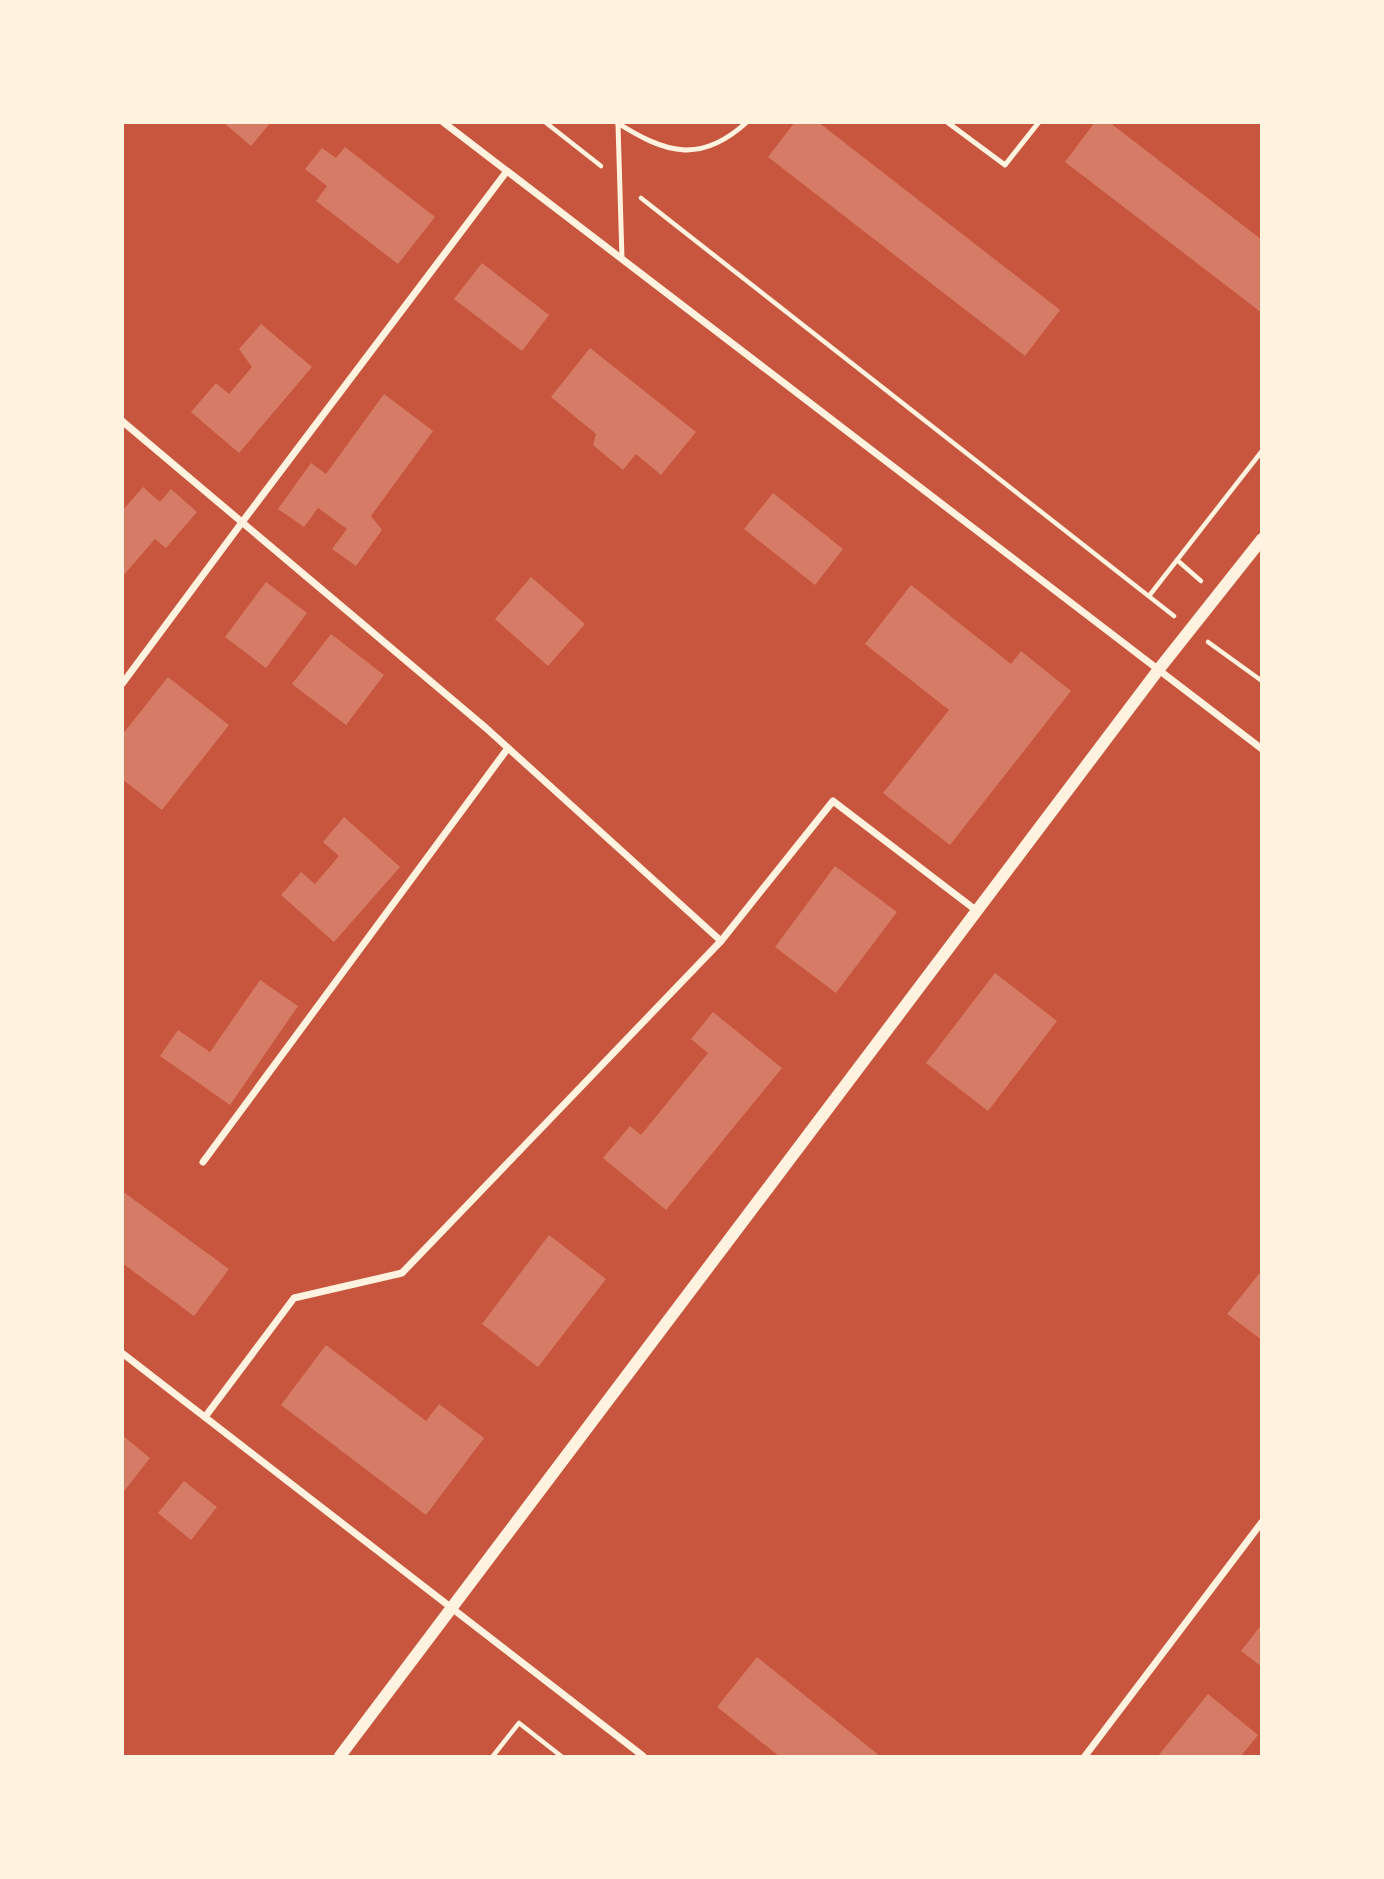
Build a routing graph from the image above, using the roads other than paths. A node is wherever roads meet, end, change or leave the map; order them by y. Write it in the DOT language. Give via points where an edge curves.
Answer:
graph roads {
  1 [pos="443,122"];
  2 [pos="747,122"];
  3 [pos="947,122"];
  4 [pos="1039,122"];
  5 [pos="617,123"];
  6 [pos="507,172"];
  7 [pos="622,259"];
  8 [pos="122,421"];
  9 [pos="243,521"];
  10 [pos="1262,539"];
  11 [pos="1159,669"];
  12 [pos="122,684"];
  13 [pos="508,748"];
  14 [pos="1262,749"];
  15 [pos="977,911"];
  16 [pos="721,941"];
  17 [pos="203,1162"];
  18 [pos="122,1353"];
  19 [pos="205,1417"];
  20 [pos="1262,1522"];
  21 [pos="453,1608"];
  22 [pos="340,1756"];
  23 [pos="643,1756"];
  24 [pos="1086,1756"];
  1 -- 6 [label="street"];
  2 -- 5 [label="lane" via="712,147 686,152 654,144"];
  3 -- 4 [label="lane" via="1005,165"];
  5 -- 7 [label="lane"];
  6 -- 7 [label="street"];
  6 -- 9 [label="street"];
  7 -- 11 [label="street"];
  8 -- 9 [label="street"];
  9 -- 12 [label="street"];
  9 -- 13 [label="street"];
  10 -- 11 [label="street"];
  11 -- 14 [label="street"];
  11 -- 15 [label="street"];
  13 -- 16 [label="street"];
  13 -- 17 [label="street"];
  15 -- 16 [label="street" via="833,801"];
  15 -- 21 [label="street"];
  16 -- 19 [label="street" via="402,1273 295,1298"];
  18 -- 19 [label="street"];
  19 -- 21 [label="street"];
  20 -- 24 [label="street"];
  21 -- 22 [label="street"];
  21 -- 23 [label="street"];
}
